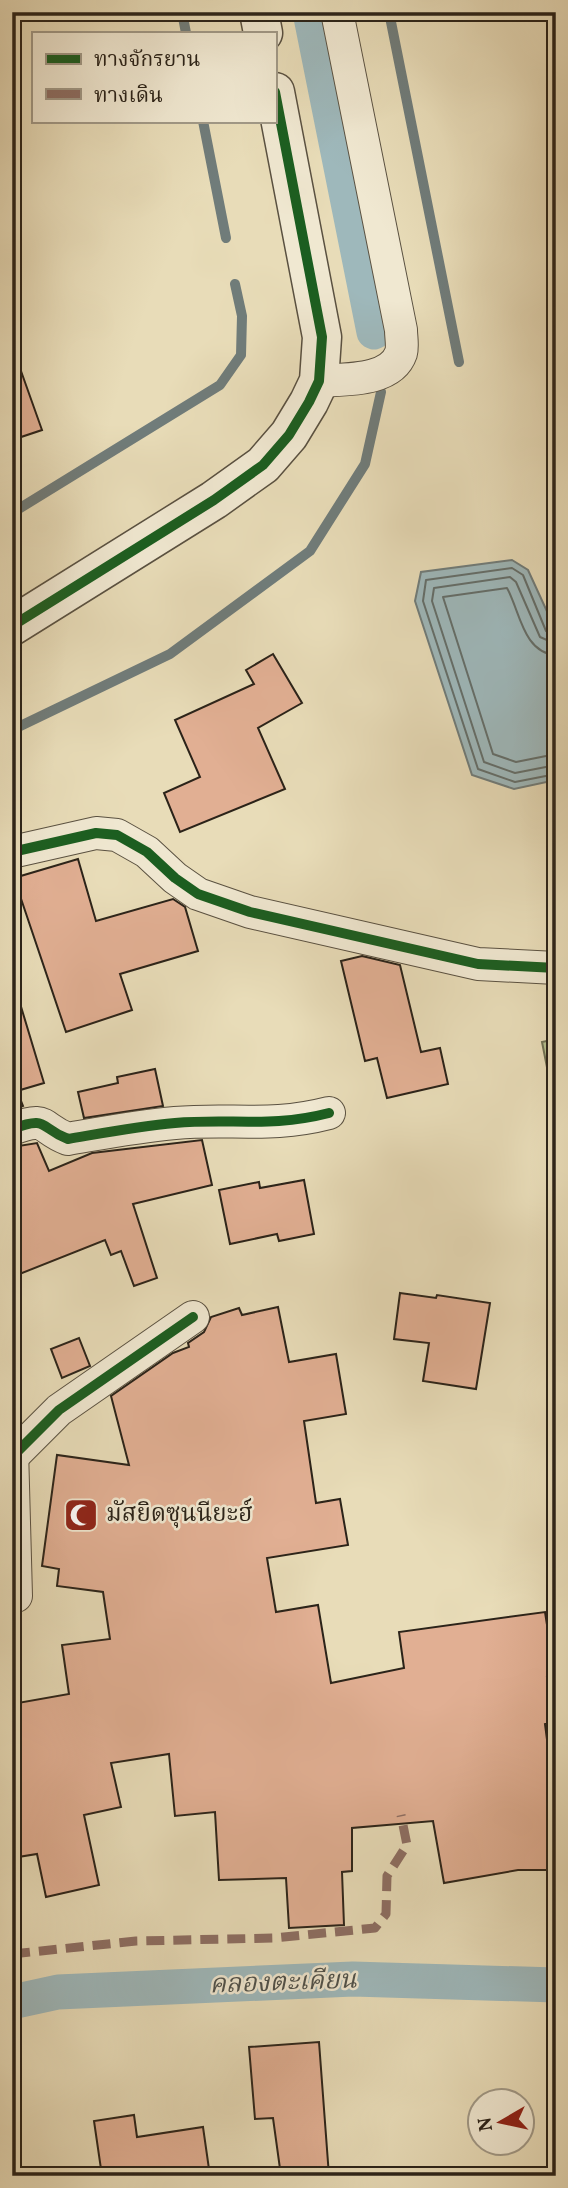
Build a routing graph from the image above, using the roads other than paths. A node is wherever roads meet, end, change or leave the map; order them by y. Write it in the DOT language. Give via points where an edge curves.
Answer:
graph roads {
  1 [pos="259,12"];
  2 [pos="337,12"];
  3 [pos="263,32"];
  4 [pos="276,97"];
  5 [pos="319,380"];
  6 [pos="12,626"];
  7 [pos="12,852"];
  8 [pos="556,968"];
  9 [pos="329,1113"];
  10 [pos="12,1129"];
  11 [pos="193,1317"];
  12 [pos="13,1453"];
  13 [pos="16,1596"];
  1 -- 3 [label="street"];
  2 -- 5 [label="street" via="401,330 401,353 390,368 361,378"];
  4 -- 5 [label="street" via="322,337"];
  5 -- 6 [label="street" via="289,435 263,465"];
  7 -- 8 [label="street" via="96,833 117,835 147,852 198,894 250,912 478,964"];
  9 -- 10 [label="street" via="259,1124 175,1123 68,1139 46,1123 32,1121"];
  11 -- 12 [label="street" via="59,1410"];
  12 -- 13 [label="street"];
}
